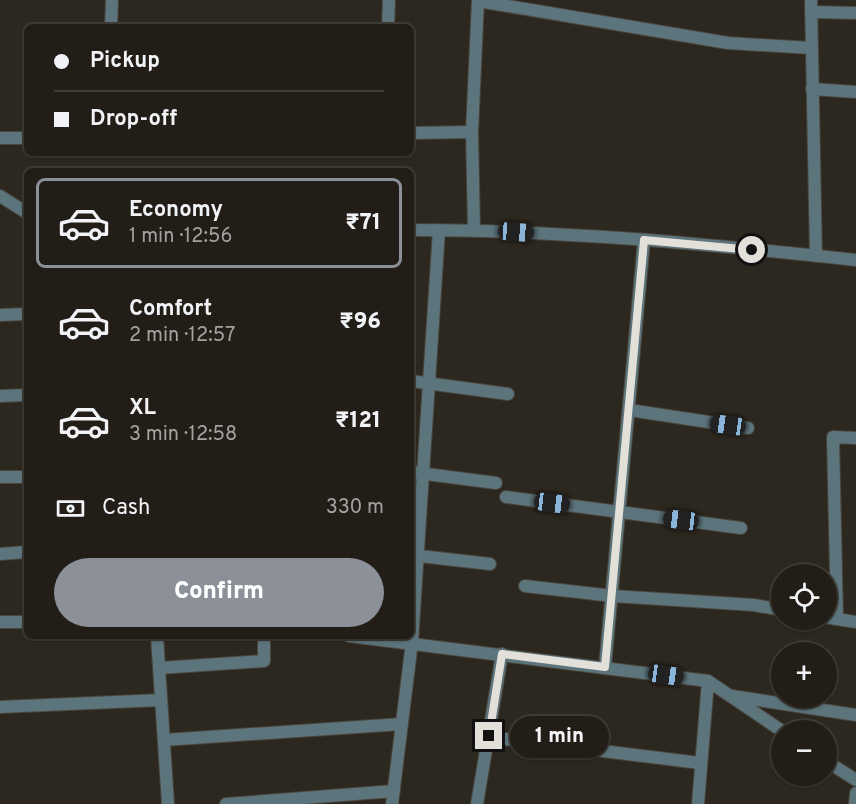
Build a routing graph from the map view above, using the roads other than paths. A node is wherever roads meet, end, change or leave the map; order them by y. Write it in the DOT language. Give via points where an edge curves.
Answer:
graph roads {
  1 [pos="112,0"];
  2 [pos="389,0"];
  3 [pos="478,0"];
  4 [pos="811,6"];
  5 [pos="856,13"];
  6 [pos="111,24"];
  7 [pos="388,24"];
  8 [pos="811,48"];
  9 [pos="812,88"];
  10 [pos="856,92"];
  11 [pos="472,132"];
  12 [pos="414,133"];
  13 [pos="0,138"];
  14 [pos="24,138"];
  15 [pos="0,196"];
  16 [pos="24,211"];
  17 [pos="414,230"];
  18 [pos="439,230"];
  19 [pos="474,230"];
  20 [pos="644,240"];
  21 [pos="816,256"];
  22 [pos="856,260"];
  23 [pos="24,314"];
  24 [pos="0,315"];
  25 [pos="414,381"];
  26 [pos="428,383"];
  27 [pos="508,394"];
  28 [pos="24,395"];
  29 [pos="0,396"];
  30 [pos="628,410"];
  31 [pos="748,428"];
  32 [pos="856,438"];
  33 [pos="417,472"];
  34 [pos="0,477"];
  35 [pos="24,477"];
  36 [pos="496,483"];
  37 [pos="506,497"];
  38 [pos="620,512"];
  39 [pos="741,528"];
  40 [pos="24,552"];
  41 [pos="0,554"];
  42 [pos="414,556"];
  43 [pos="490,564"];
  44 [pos="832,564"];
  45 [pos="525,586"];
  46 [pos="613,596"];
  47 [pos="771,608"];
  48 [pos="837,619"];
  49 [pos="0,622"];
  50 [pos="24,622"];
  51 [pos="856,622"];
  52 [pos="157,639"];
  53 [pos="264,639"];
  54 [pos="380,639"];
  55 [pos="412,639"];
  56 [pos="412,642"];
  57 [pos="502,654"];
  58 [pos="605,667"];
  59 [pos="159,668"];
  60 [pos="708,681"];
  61 [pos="728,695"];
  62 [pos="161,700"];
  63 [pos="0,706"];
  64 [pos="856,715"];
  65 [pos="402,724"];
  66 [pos="771,724"];
  67 [pos="489,736"];
  68 [pos="164,740"];
  69 [pos="700,764"];
  70 [pos="837,768"];
  71 [pos="856,780"];
  72 [pos="856,793"];
  73 [pos="393,798"];
  74 [pos="168,804"];
  75 [pos="226,804"];
  76 [pos="477,804"];
  77 [pos="698,804"];
  78 [pos="855,804"];
  1 -- 6 [label="street"];
  2 -- 7 [label="street"];
  3 -- 8 [label="street" via="728,43"];
  3 -- 11 [label="street"];
  4 -- 5 [label="street"];
  4 -- 8 [label="street"];
  8 -- 9 [label="street"];
  9 -- 10 [label="street"];
  9 -- 21 [label="street"];
  11 -- 12 [label="street"];
  11 -- 19 [label="street"];
  13 -- 14 [label="street"];
  15 -- 16 [label="street"];
  17 -- 18 [label="street"];
  18 -- 19 [label="street"];
  18 -- 26 [label="street"];
  19 -- 20 [label="street"];
  20 -- 21 [label="street"];
  20 -- 30 [label="street"];
  21 -- 22 [label="street"];
  23 -- 24 [label="street"];
  25 -- 26 [label="street"];
  26 -- 27 [label="street"];
  26 -- 33 [label="street"];
  28 -- 29 [label="street"];
  30 -- 31 [label="street"];
  30 -- 38 [label="street"];
  32 -- 44 [label="street" via="833,437"];
  33 -- 36 [label="street"];
  33 -- 42 [label="street"];
  34 -- 35 [label="street"];
  37 -- 38 [label="street"];
  38 -- 39 [label="street"];
  38 -- 46 [label="street"];
  40 -- 41 [label="street"];
  42 -- 43 [label="street"];
  45 -- 46 [label="street"];
  46 -- 47 [label="street"];
  46 -- 58 [label="street"];
  48 -- 51 [label="street"];
  49 -- 50 [label="street"];
  52 -- 59 [label="street"];
  53 -- 59 [label="street" via="264,661"];
  54 -- 56 [label="street"];
  55 -- 56 [label="street"];
  56 -- 57 [label="street"];
  56 -- 65 [label="street"];
  57 -- 58 [label="street"];
  57 -- 67 [label="street"];
  58 -- 60 [label="street"];
  59 -- 62 [label="street"];
  60 -- 61 [label="street"];
  60 -- 69 [label="street"];
  61 -- 64 [label="street"];
  61 -- 66 [label="street"];
  62 -- 63 [label="street"];
  62 -- 68 [label="street"];
  65 -- 68 [label="street"];
  65 -- 73 [label="street"];
  67 -- 69 [label="street"];
  67 -- 76 [label="street"];
  68 -- 74 [label="street"];
  69 -- 77 [label="street"];
  70 -- 71 [label="street"];
  72 -- 78 [label="street"];
  73 -- 75 [label="street"];
}
